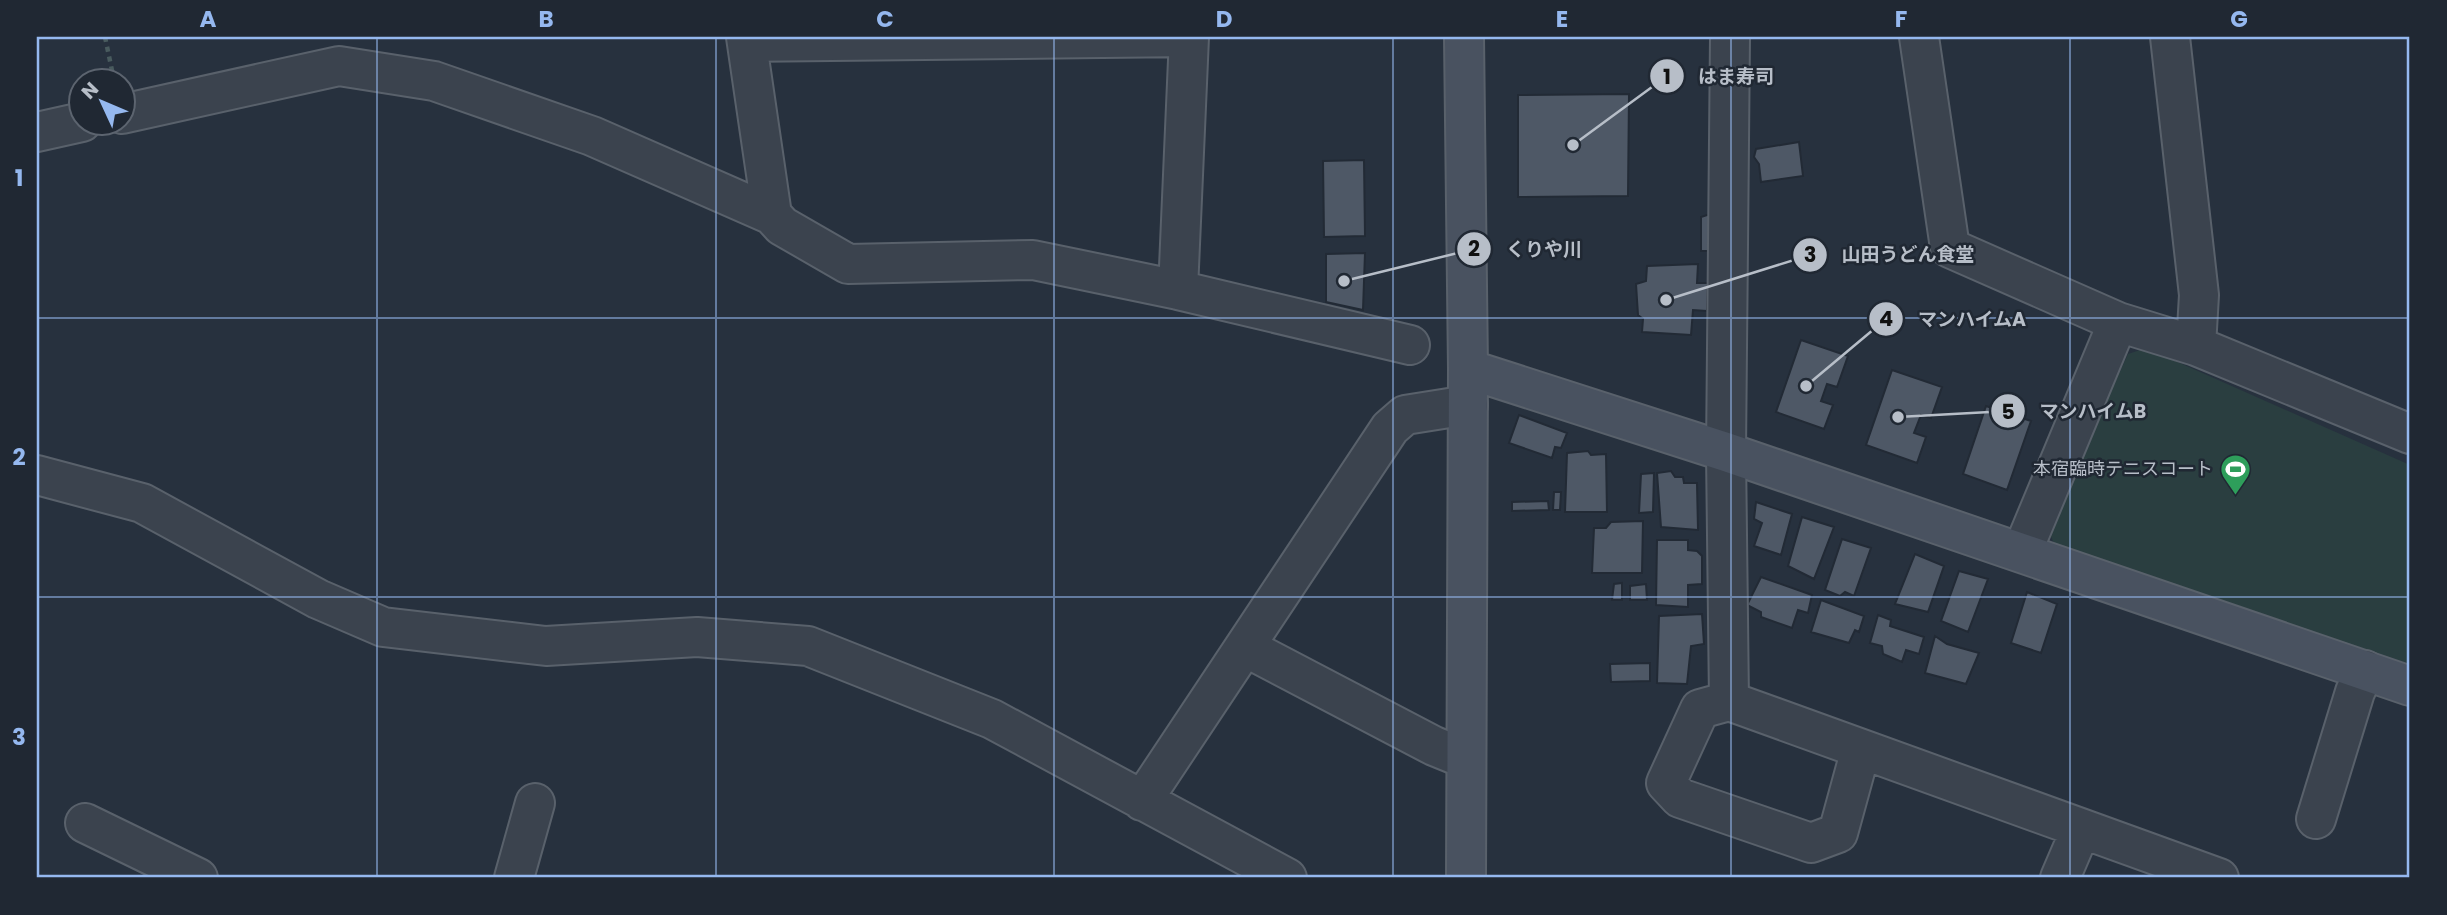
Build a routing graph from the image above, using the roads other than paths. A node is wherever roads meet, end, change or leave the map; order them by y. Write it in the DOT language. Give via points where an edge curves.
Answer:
graph roads {
  1 [pos="1189,37"];
  2 [pos="1464,37"];
  3 [pos="1730,37"];
  4 [pos="1919,37"];
  5 [pos="2170,37"];
  6 [pos="746,39"];
  7 [pos="136,111"];
  8 [pos="66,126"];
  9 [pos="37,132"];
  10 [pos="772,215"];
  11 [pos="1178,290"];
  12 [pos="2118,322"];
  13 [pos="1410,345"];
  14 [pos="2196,346"];
  15 [pos="1468,387"];
  16 [pos="2410,434"];
  17 [pos="1726,452"];
  18 [pos="37,475"];
  19 [pos="2022,552"];
  20 [pos="1245,647"];
  21 [pos="2365,670"];
  22 [pos="2410,686"];
  23 [pos="1728,701"];
  24 [pos="1861,749"];
  25 [pos="1466,760"];
  26 [pos="1142,802"];
  27 [pos="535,803"];
  28 [pos="2316,819"];
  29 [pos="85,823"];
  30 [pos="2081,829"];
  31 [pos="198,878"];
  32 [pos="513,878"];
  33 [pos="1287,878"];
  34 [pos="1466,878"];
  35 [pos="2060,878"];
  36 [pos="2219,878"];
  1 -- 6 [label="street"];
  1 -- 11 [label="street"];
  2 -- 15 [label="street"];
  3 -- 17 [label="street"];
  4 -- 12 [label="street" via="1950,248"];
  5 -- 14 [label="street" via="2199,295"];
  6 -- 10 [label="street"];
  7 -- 10 [label="street" via="339,66 420,79 592,136"];
  8 -- 9 [label="street"];
  10 -- 11 [label="street" via="782,226 848,264 1032,260"];
  11 -- 13 [label="street"];
  12 -- 14 [label="street"];
  12 -- 19 [label="street"];
  14 -- 16 [label="street"];
  15 -- 17 [label="street"];
  15 -- 20 [label="street" via="1405,415 1390,428"];
  15 -- 25 [label="street"];
  17 -- 19 [label="street"];
  17 -- 23 [label="street"];
  18 -- 26 [label="street" via="142,503 318,599 383,628 546,646 697,637 808,646 992,719"];
  19 -- 21 [label="street"];
  20 -- 25 [label="street"];
  20 -- 26 [label="street"];
  21 -- 22 [label="street"];
  21 -- 28 [label="street"];
  23 -- 24 [label="street"];
  23 -- 24 [label="street" via="1700,709 1666,783 1680,798 1811,843 1838,832"];
  24 -- 30 [label="street"];
  25 -- 34 [label="street"];
  26 -- 33 [label="street"];
  27 -- 32 [label="street"];
  29 -- 31 [label="street"];
  30 -- 35 [label="street"];
  30 -- 36 [label="street"];
}
